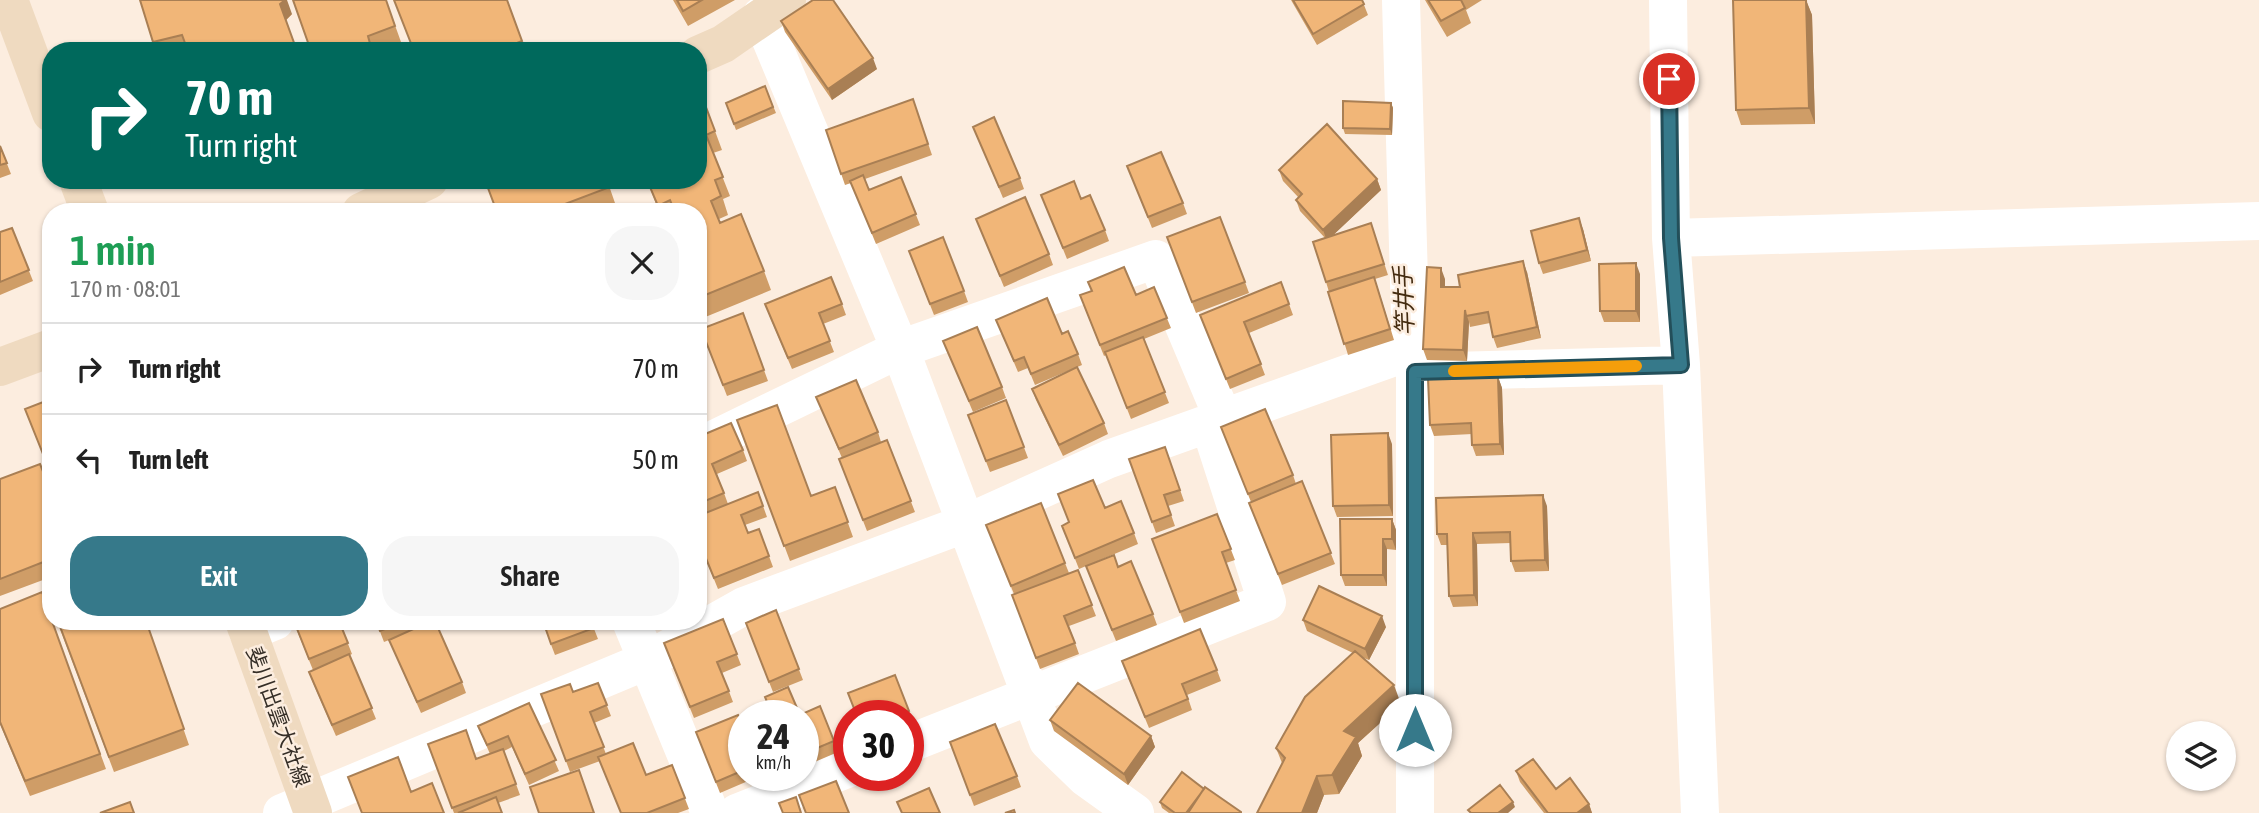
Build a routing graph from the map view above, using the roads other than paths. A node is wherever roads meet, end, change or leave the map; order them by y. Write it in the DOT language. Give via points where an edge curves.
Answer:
graph roads {
  1 [pos="9,0"];
  2 [pos="1401,0"];
  3 [pos="1668,0"];
  4 [pos="774,8"];
  5 [pos="707,51"];
  6 [pos="42,89"];
  7 [pos="410,189"];
  8 [pos="380,203"];
  9 [pos="2259,222"];
  10 [pos="1671,238"];
  11 [pos="901,349"];
  12 [pos="42,351"];
  13 [pos="1413,361"];
  14 [pos="1681,365"];
  15 [pos="0,367"];
  16 [pos="1216,421"];
  17 [pos="707,443"];
  18 [pos="967,523"];
  19 [pos="707,627"];
  20 [pos="257,630"];
  21 [pos="634,630"];
  22 [pos="701,630"];
  23 [pos="646,661"];
  24 [pos="1030,695"];
  25 [pos="924,738"];
  26 [pos="833,774"];
  27 [pos="301,810"];
  28 [pos="710,813"];
  29 [pos="737,813"];
  30 [pos="1135,813"];
  31 [pos="1415,813"];
  32 [pos="1700,813"];
  1 -- 6 [label="main road"];
  2 -- 13 [label="street"];
  3 -- 10 [label="street"];
  4 -- 5 [label="main road"];
  4 -- 11 [label="street"];
  7 -- 8 [label="main road"];
  9 -- 10 [label="street"];
  10 -- 14 [label="street"];
  11 -- 16 [label="street" via="1156,258"];
  11 -- 17 [label="street"];
  11 -- 18 [label="street"];
  12 -- 15 [label="main road"];
  13 -- 14 [label="street"];
  13 -- 16 [label="street"];
  13 -- 31 [label="street"];
  14 -- 32 [label="street"];
  16 -- 18 [label="street" via="1110,459"];
  16 -- 24 [label="street" via="1267,602"];
  18 -- 19 [label="street" via="744,606"];
  18 -- 24 [label="street"];
  20 -- 27 [label="main road, 斐川出雲大社線"];
  21 -- 23 [label="street"];
  22 -- 23 [label="street"];
  23 -- 27 [label="street"];
  23 -- 28 [label="street"];
  24 -- 25 [label="street"];
  24 -- 30 [label="street" via="1048,741 1085,777"];
  26 -- 29 [label="street"];
}
